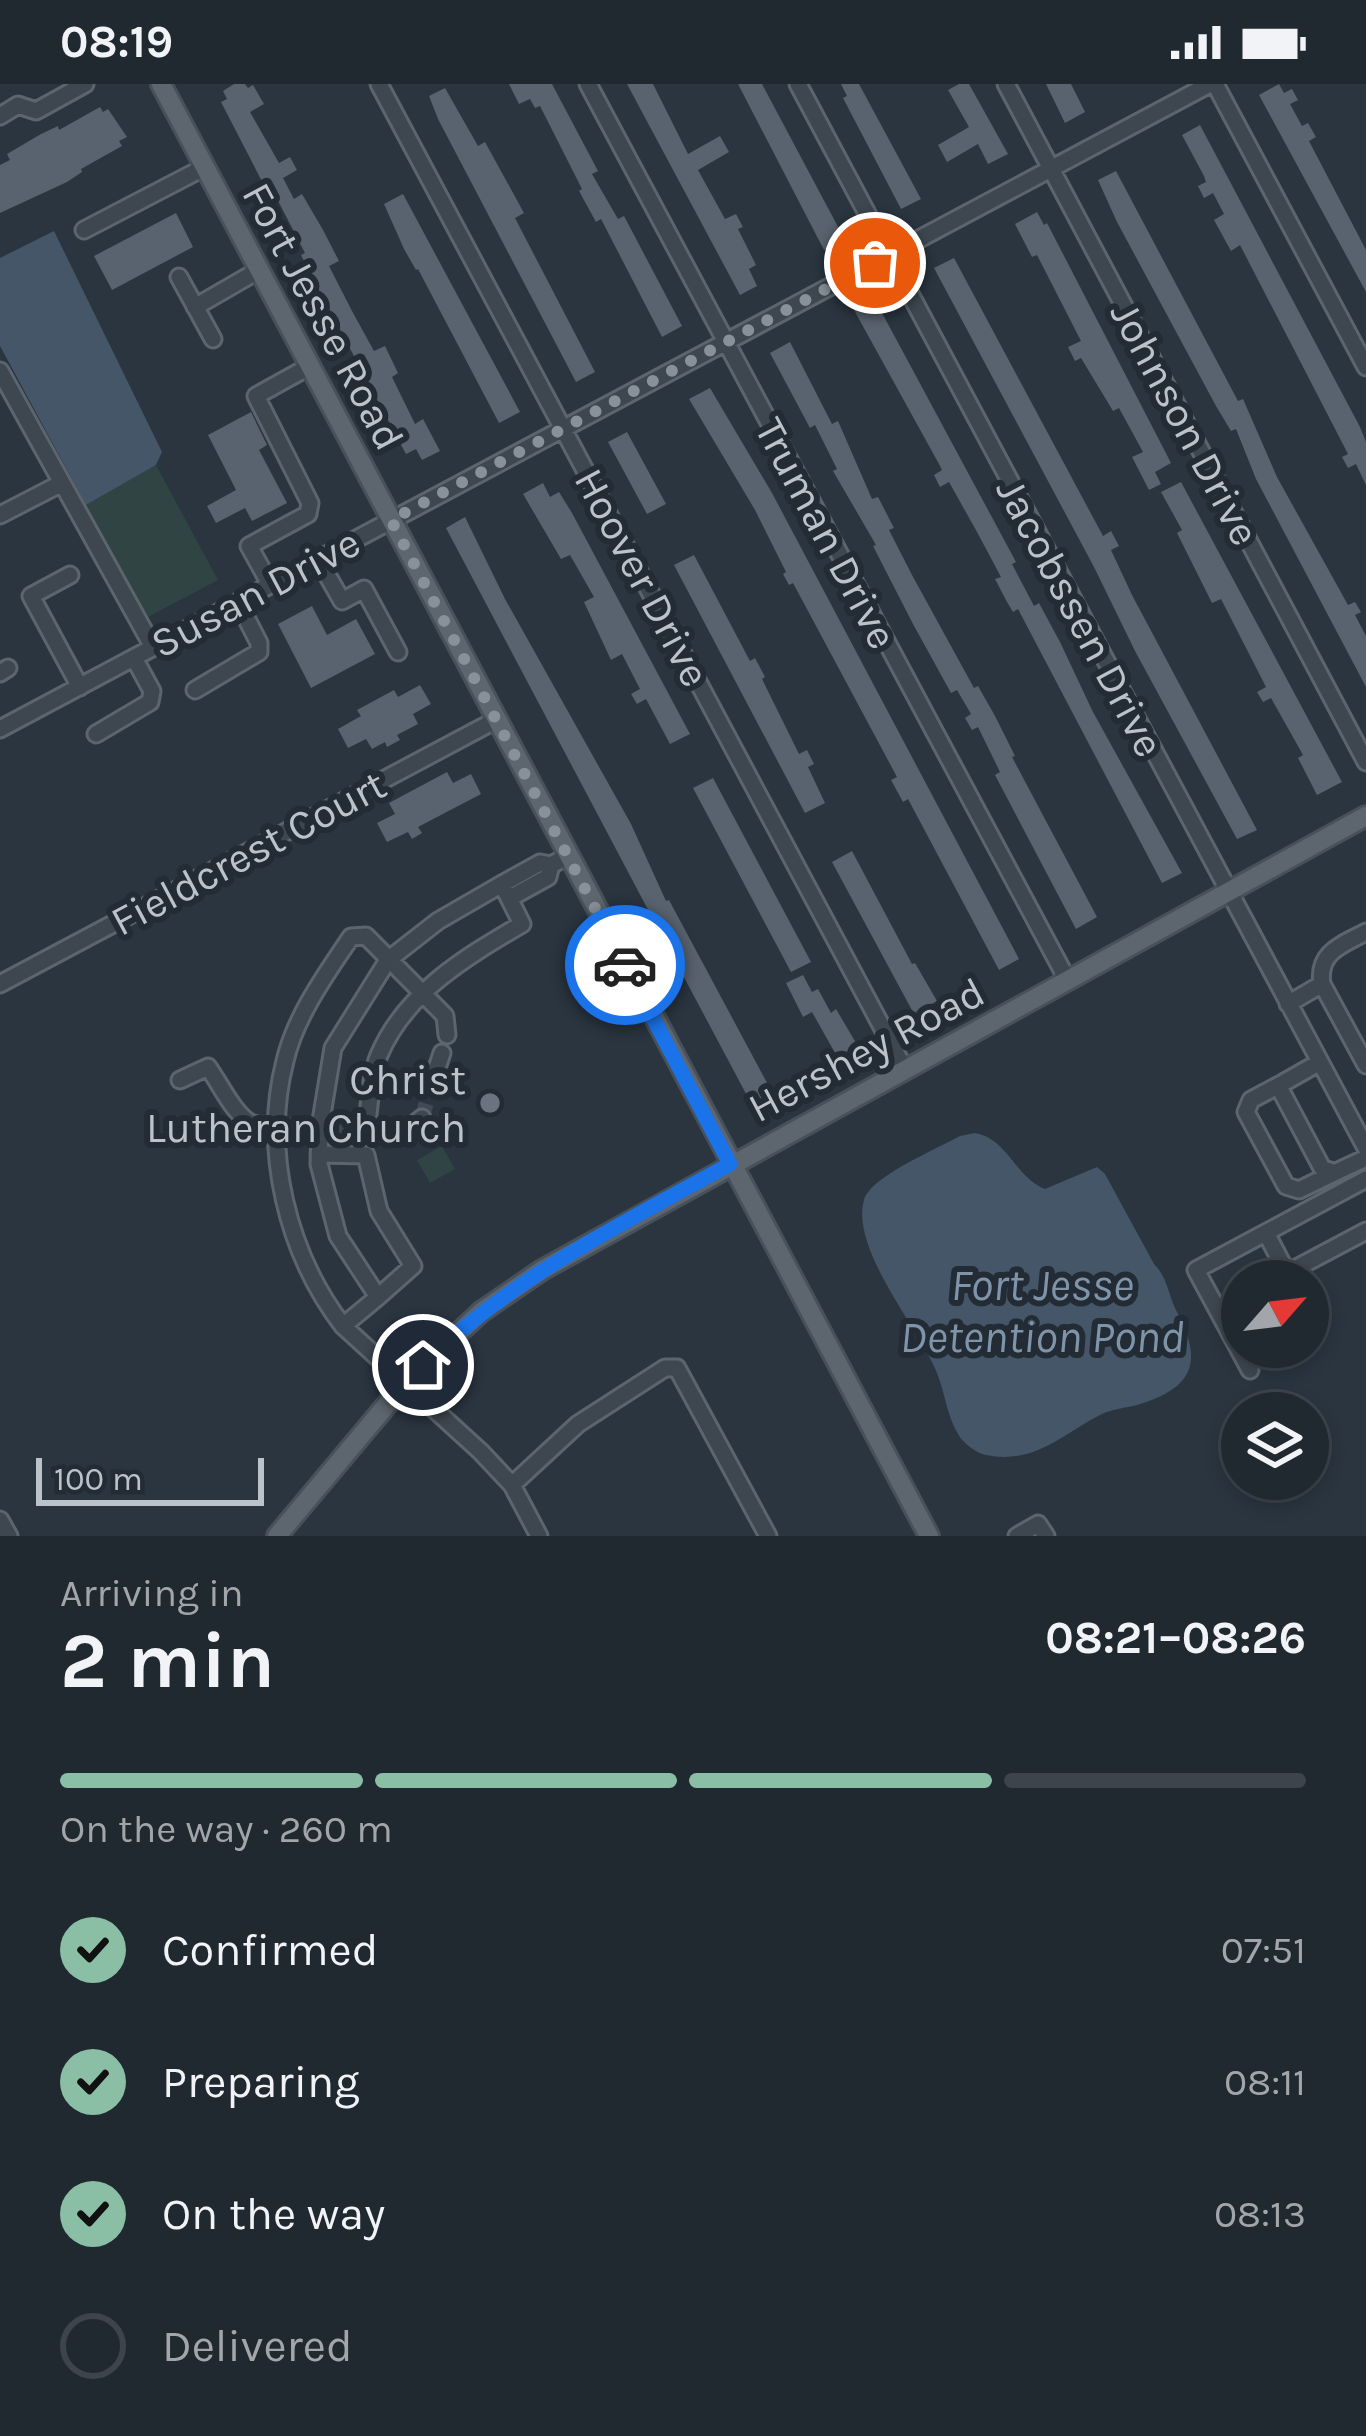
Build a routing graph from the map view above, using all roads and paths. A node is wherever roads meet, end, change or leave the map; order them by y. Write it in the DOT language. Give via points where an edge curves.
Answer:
graph roads {
  1 [pos="85,84"];
  2 [pos="161,84"];
  3 [pos="379,84"];
  4 [pos="589,84"];
  5 [pos="798,84"];
  6 [pos="1006,84"];
  7 [pos="1212,84"];
  8 [pos="65,89"];
  9 [pos="0,116"];
  10 [pos="205,167"];
  11 [pos="1051,169"];
  12 [pos="84,230"];
  13 [pos="890,255"];
  14 [pos="260,271"];
  15 [pos="179,277"];
  16 [pos="195,307"];
  17 [pos="213,338"];
  18 [pos="726,342"];
  19 [pos="310,366"];
  20 [pos="1366,367"];
  21 [pos="0,371"];
  22 [pos="564,428"];
  23 [pos="62,483"];
  24 [pos="0,515"];
  25 [pos="391,520"];
  26 [pos="318,559"];
  27 [pos="70,575"];
  28 [pos="270,584"];
  29 [pos="238,602"];
  30 [pos="153,647"];
  31 [pos="398,652"];
  32 [pos="134,658"];
  33 [pos="80,686"];
  34 [pos="195,690"];
  35 [pos="496,720"];
  36 [pos="0,729"];
  37 [pos="96,734"];
  38 [pos="1366,762"];
  39 [pos="1366,816"];
  40 [pos="560,861"];
  41 [pos="506,891"];
  42 [pos="1229,893"];
  43 [pos="1366,932"];
  44 [pos="388,960"];
  45 [pos="1068,980"];
  46 [pos="0,984"];
  47 [pos="1322,984"];
  48 [pos="419,993"];
  49 [pos="1288,1004"];
  50 [pos="447,1035"];
  51 [pos="442,1053"];
  52 [pos="1320,1063"];
  53 [pos="1366,1065"];
  54 [pos="904,1070"];
  55 [pos="180,1080"];
  56 [pos="431,1083"];
  57 [pos="1282,1083"];
  58 [pos="422,1118"];
  59 [pos="320,1127"];
  60 [pos="275,1129"];
  61 [pos="366,1129"];
  62 [pos="1366,1153"];
  63 [pos="319,1154"];
  64 [pos="730,1164"];
  65 [pos="1334,1173"];
  66 [pos="1366,1179"];
  67 [pos="1366,1231"];
  68 [pos="1265,1233"];
  69 [pos="378,1297"];
  70 [pos="343,1326"];
  71 [pos="1250,1370"];
  72 [pos="405,1383"];
  73 [pos="512,1485"];
  74 [pos="0,1520"];
  75 [pos="9,1536"];
  76 [pos="278,1536"];
  77 [pos="539,1536"];
  78 [pos="768,1536"];
  79 [pos="929,1536"];
  80 [pos="1016,1536"];
  81 [pos="1046,1536"];
  1 -- 8 [label="street"];
  2 -- 10 [label="main road, Fort Jesse Road"];
  3 -- 22 [label="street, Hoover Drive"];
  4 -- 18 [label="street, Truman Drive"];
  5 -- 13 [label="street, Jacobssen Drive"];
  6 -- 11 [label="street, Johnson Drive"];
  7 -- 11 [label="street, Susan Drive"];
  7 -- 20 [label="street"];
  8 -- 9 [label="street" via="36,110 18,106"];
  10 -- 12 [label="street"];
  10 -- 14 [label="main road, Fort Jesse Road"];
  11 -- 13 [label="street, Susan Drive"];
  11 -- 38 [label="street, Johnson Drive"];
  13 -- 18 [label="street, Susan Drive"];
  13 -- 42 [label="street, Jacobssen Drive"];
  14 -- 16 [label="street"];
  14 -- 19 [label="main road, Fort Jesse Road"];
  15 -- 16 [label="street"];
  16 -- 17 [label="street"];
  18 -- 22 [label="street, Susan Drive"];
  18 -- 45 [label="street, Truman Drive"];
  19 -- 25 [label="main road, Fort Jesse Road"];
  19 -- 28 [label="street" via="256,396 310,503 308,514 249,546"];
  21 -- 23 [label="street"];
  22 -- 25 [label="street, Susan Drive"];
  22 -- 54 [label="street, Hoover Drive"];
  23 -- 24 [label="street"];
  23 -- 30 [label="street"];
  25 -- 26 [label="street, Susan Drive"];
  25 -- 35 [label="main road, Fort Jesse Road"];
  26 -- 28 [label="street, Susan Drive"];
  26 -- 31 [label="street" via="341,601 364,589"];
  27 -- 33 [label="street" via="32,596"];
  28 -- 29 [label="street, Susan Drive"];
  29 -- 30 [label="street, Susan Drive"];
  29 -- 34 [label="street" via="259,652"];
  30 -- 32 [label="street, Susan Drive"];
  32 -- 33 [label="street, Susan Drive"];
  32 -- 37 [label="street" via="150,702"];
  33 -- 36 [label="street, Susan Drive"];
  35 -- 40 [label="main road, Fort Jesse Road"];
  35 -- 46 [label="street, Fieldcrest Court"];
  39 -- 42 [label="main road, Hershey Road"];
  40 -- 41 [label="street" via="540,863"];
  40 -- 64 [label="main road, Fort Jesse Road"];
  41 -- 44 [label="street" via="438,921"];
  41 -- 48 [label="street" via="522,924"];
  42 -- 45 [label="main road, Hershey Road"];
  42 -- 49 [label="street, Jacobssen Drive"];
  43 -- 47 [label="street" via="1327,953"];
  44 -- 48 [label="street"];
  44 -- 59 [label="street" via="333,1048"];
  44 -- 60 [label="street" via="366,936 351,938 322,978 285,1058"];
  45 -- 54 [label="main road, Hershey Road"];
  47 -- 49 [label="street"];
  47 -- 53 [label="street"];
  48 -- 50 [label="street" via="445,1016"];
  48 -- 61 [label="street" via="379,1056"];
  49 -- 52 [label="street, Jacobssen Drive"];
  51 -- 56 [label="street"];
  52 -- 57 [label="street"];
  52 -- 62 [label="street, Jacobssen Drive"];
  54 -- 64 [label="main road, Hershey Road"];
  55 -- 60 [label="street" via="208,1067 243,1117"];
  57 -- 65 [label="street" via="1322,1168"];
  57 -- 65 [label="street" via="1251,1100 1246,1112 1286,1186 1299,1190"];
  58 -- 61 [label="street" via="407,1130"];
  59 -- 60 [label="street"];
  59 -- 61 [label="street"];
  59 -- 63 [label="street"];
  60 -- 70 [label="street" via="290,1228"];
  62 -- 65 [label="street"];
  63 -- 69 [label="street" via="338,1236"];
  63 -- 69 [label="street" via="366,1155 379,1211 412,1266"];
  64 -- 72 [label="main road, Hershey Road" via="542,1270 481,1312"];
  64 -- 79 [label="main road, Fort Jesse Road"];
  66 -- 68 [label="street"];
  67 -- 68 [label="street" via="1287,1273"];
  68 -- 71 [label="street" via="1196,1270"];
  69 -- 70 [label="street"];
  70 -- 72 [label="street"];
  72 -- 73 [label="street"];
  72 -- 76 [label="main road, Hershey Road"];
  73 -- 77 [label="street"];
  73 -- 78 [label="street" via="620,1394 676,1368"];
  74 -- 75 [label="street"];
  80 -- 81 [label="street" via="1038,1524"];
}
